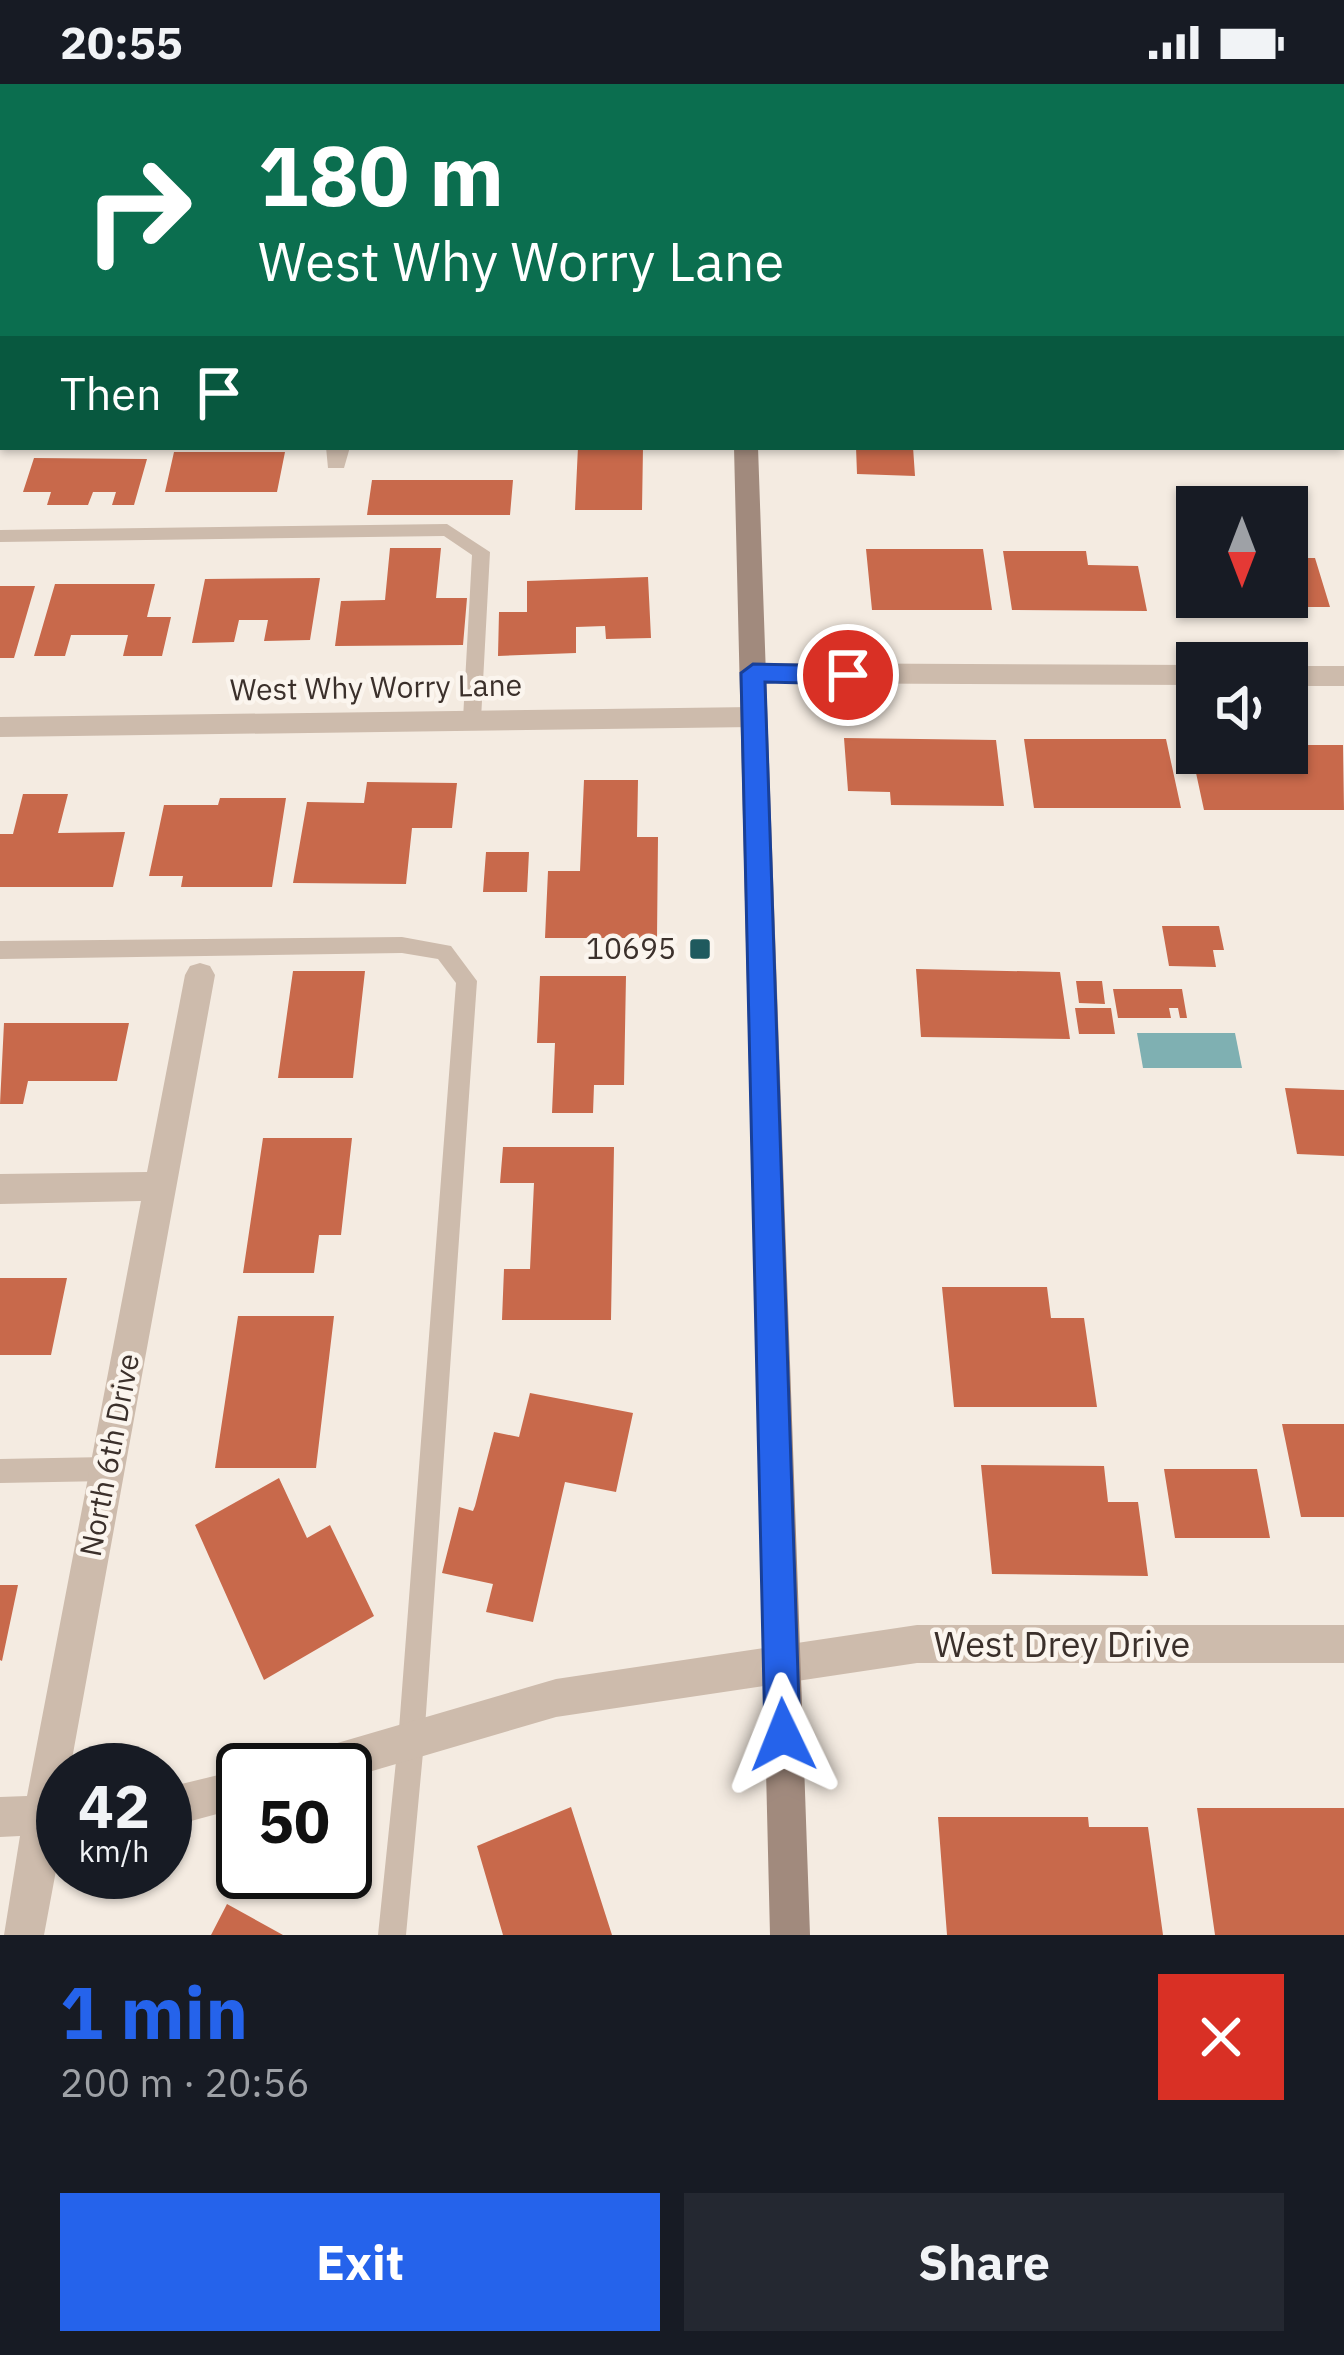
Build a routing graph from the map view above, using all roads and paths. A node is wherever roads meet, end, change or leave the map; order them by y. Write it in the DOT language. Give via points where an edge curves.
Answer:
graph roads {
  1 [pos="746,450"];
  2 [pos="0,536"];
  3 [pos="753,673"];
  4 [pos="1176,675"];
  5 [pos="1308,676"];
  6 [pos="1344,676"];
  7 [pos="753,717"];
  8 [pos="472,719"];
  9 [pos="0,727"];
  10 [pos="0,950"];
  11 [pos="200,975"];
  12 [pos="161,1186"];
  13 [pos="0,1189"];
  14 [pos="107,1469"];
  15 [pos="0,1471"];
  16 [pos="1344,1644"];
  17 [pos="780,1664"];
  18 [pos="411,1742"];
  19 [pos="65,1743"];
  20 [pos="372,1753"];
  21 [pos="36,1815"];
  22 [pos="0,1816"];
  23 [pos="36,1887"];
  24 [pos="24,1935"];
  25 [pos="392,1935"];
  26 [pos="790,1935"];
  1 -- 3 [label="main road"];
  2 -- 8 [label="lane" via="447,530 481,552"];
  3 -- 4 [label="street"];
  3 -- 7 [label="main road"];
  5 -- 6 [label="street"];
  7 -- 8 [label="street, West Why Worry Lane"];
  7 -- 17 [label="main road"];
  8 -- 9 [label="street, West Why Worry Lane"];
  10 -- 18 [label="lane" via="402,945 444,952 467,981"];
  11 -- 12 [label="street, North 6th Drive"];
  12 -- 13 [label="street"];
  12 -- 14 [label="street, North 6th Drive"];
  14 -- 15 [label="lane"];
  14 -- 19 [label="street, North 6th Drive"];
  16 -- 17 [label="street, West Drey Drive" via="917,1644"];
  17 -- 18 [label="street, West Drey Drive" via="556,1698"];
  17 -- 26 [label="main road"];
  18 -- 20 [label="street, West Drey Drive"];
  18 -- 25 [label="lane"];
  21 -- 22 [label="street"];
  23 -- 24 [label="street, North 6th Drive"];
}
